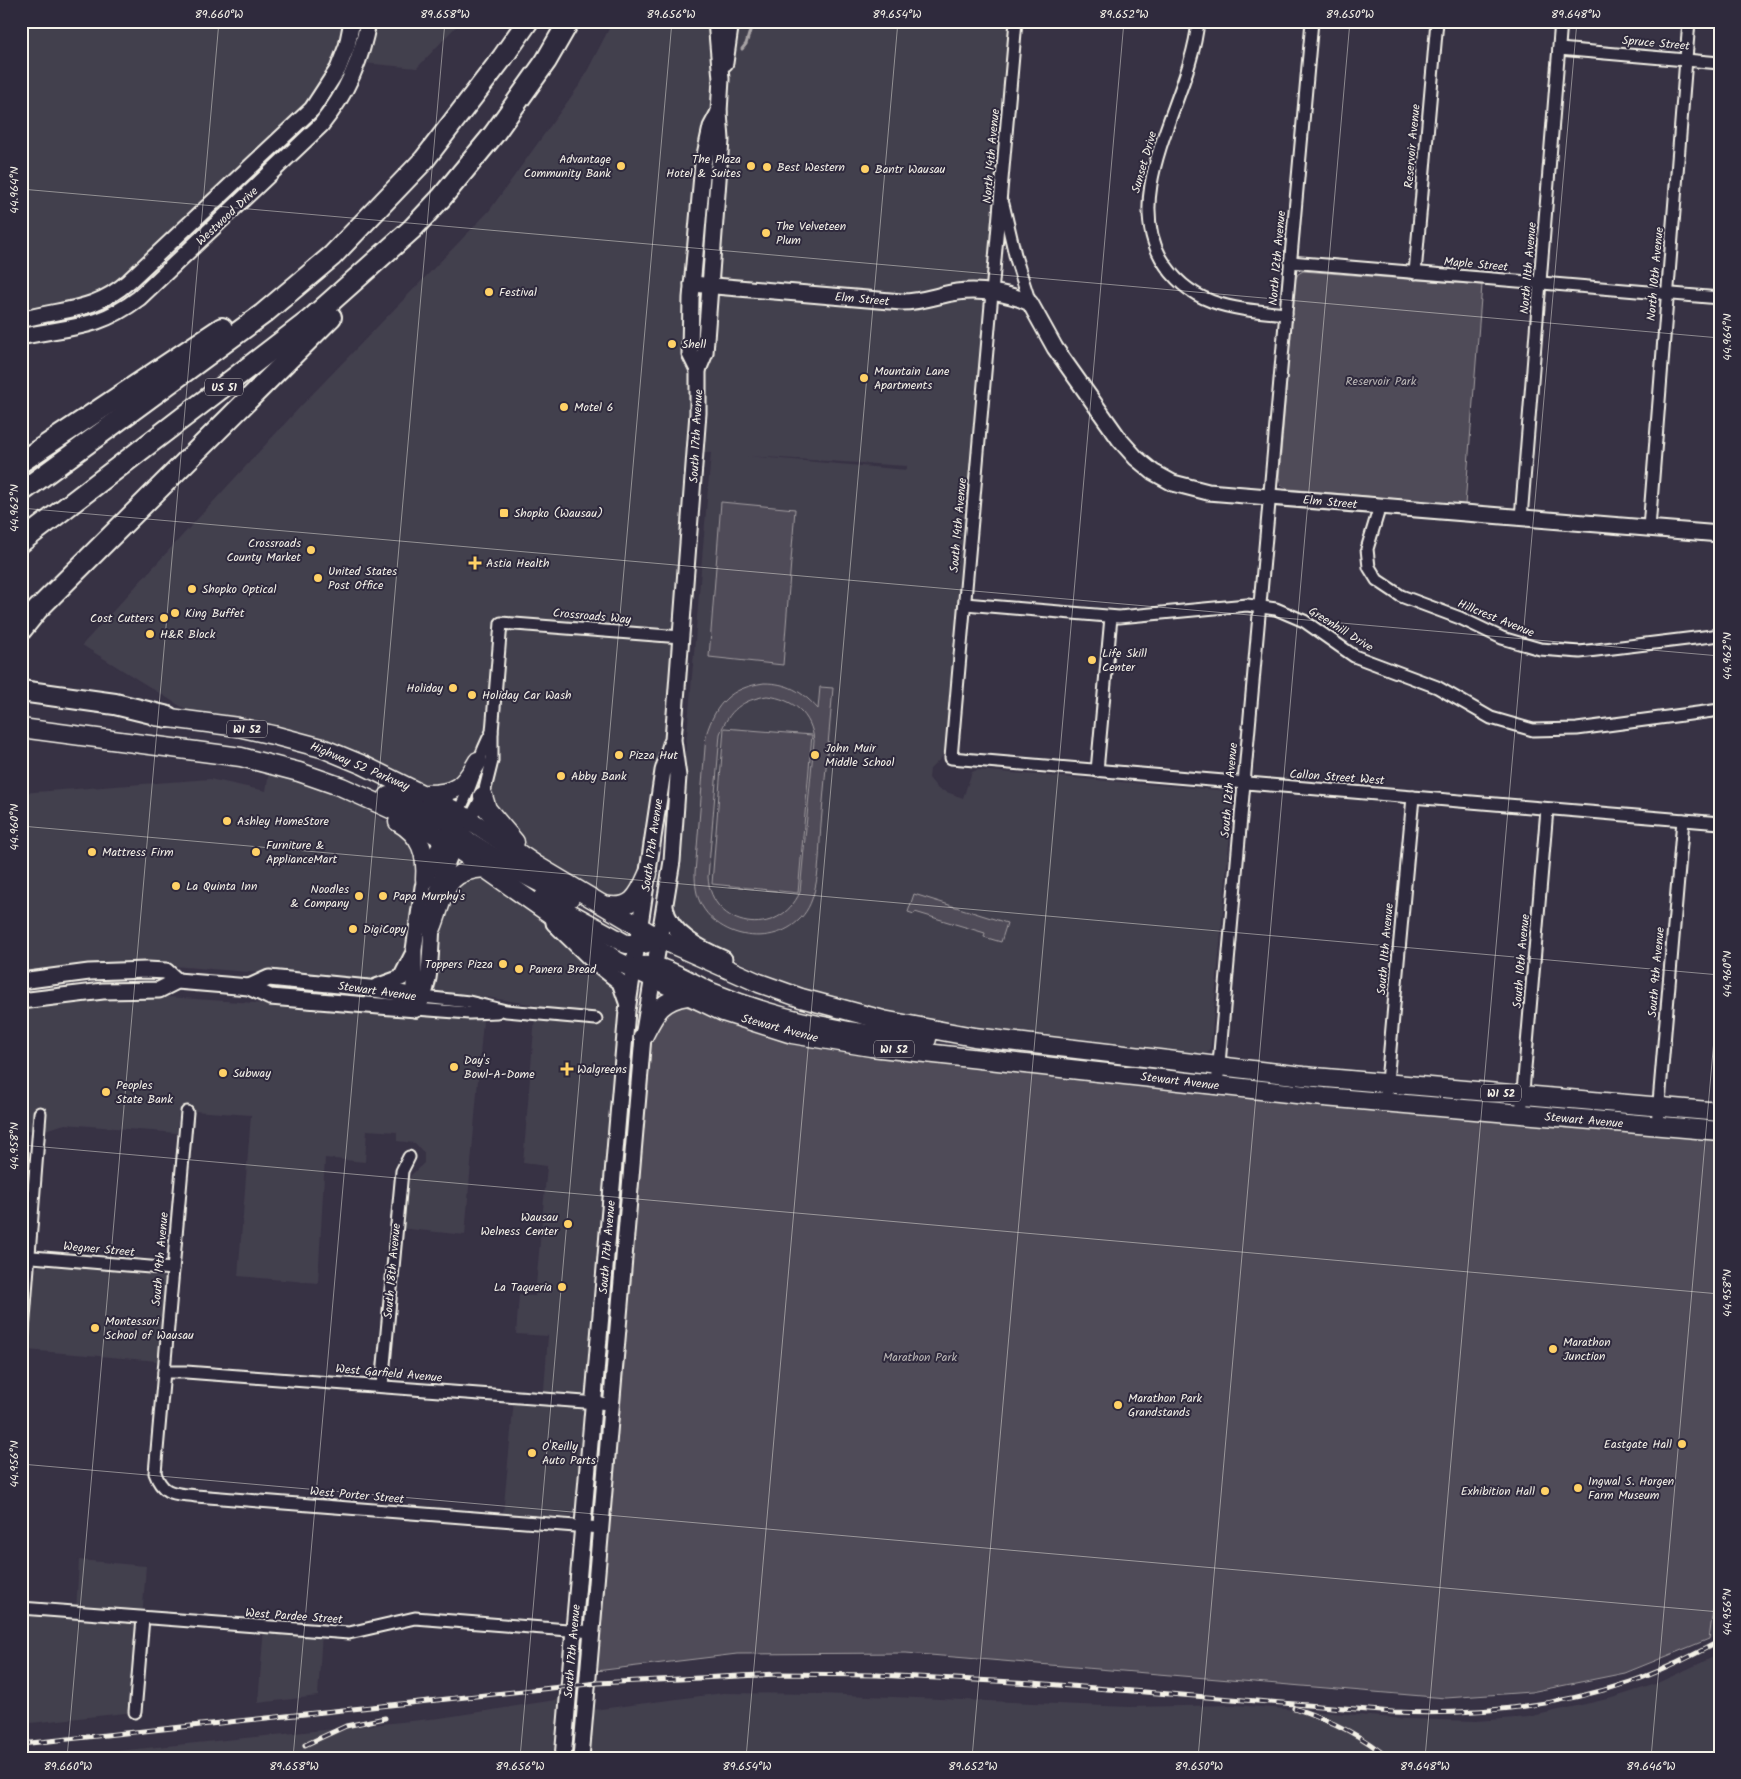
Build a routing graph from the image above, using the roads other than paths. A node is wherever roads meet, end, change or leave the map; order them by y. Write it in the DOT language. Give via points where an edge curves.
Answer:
graph roads {
  1 [pos="352,21"];
  2 [pos="368,21"];
  3 [pos="518,21"];
  4 [pos="528,21"];
  5 [pos="570,21"];
  6 [pos="716,21"];
  7 [pos="731,21"];
  8 [pos="1016,21"];
  9 [pos="1198,21"];
  10 [pos="1312,21"];
  11 [pos="1437,21"];
  12 [pos="1561,21"];
  13 [pos="1689,21"];
  14 [pos="1559,49"];
  15 [pos="1686,60"];
  16 [pos="1720,63"];
  17 [pos="490,75"];
  18 [pos="721,79"];
  19 [pos="719,112"];
  20 [pos="1001,196"];
  21 [pos="375,212"];
  22 [pos="419,222"];
  23 [pos="1290,262"];
  24 [pos="1415,273"];
  25 [pos="1540,283"];
  26 [pos="692,284"];
  27 [pos="709,286"];
  28 [pos="993,293"];
  29 [pos="1667,293"];
  30 [pos="1720,298"];
  31 [pos="1030,303"];
  32 [pos="1286,314"];
  33 [pos="21,320"];
  34 [pos="21,337"];
  35 [pos="698,370"];
  36 [pos="21,462"];
  37 [pos="21,492"];
  38 [pos="1269,496"];
  39 [pos="1380,506"];
  40 [pos="1521,518"];
  41 [pos="1648,528"];
  42 [pos="1720,534"];
  43 [pos="21,542"];
  44 [pos="965,604"];
  45 [pos="1259,606"];
  46 [pos="1111,617"];
  47 [pos="21,630"];
  48 [pos="1720,635"];
  49 [pos="680,637"];
  50 [pos="21,691"];
  51 [pos="21,700"];
  52 [pos="1720,710"];
  53 [pos="168,717"];
  54 [pos="21,728"];
  55 [pos="492,732"];
  56 [pos="672,740"];
  57 [pos="951,758"];
  58 [pos="478,761"];
  59 [pos="1097,771"];
  60 [pos="326,780"];
  61 [pos="1243,784"];
  62 [pos="349,790"];
  63 [pos="425,794"];
  64 [pos="483,796"];
  65 [pos="1413,797"];
  66 [pos="1547,809"];
  67 [pos="460,818"];
  68 [pos="1683,820"];
  69 [pos="1720,823"];
  70 [pos="452,841"];
  71 [pos="536,865"];
  72 [pos="486,868"];
  73 [pos="648,874"];
  74 [pos="425,880"];
  75 [pos="510,884"];
  76 [pos="536,904"];
  77 [pos="600,904"];
  78 [pos="665,906"];
  79 [pos="432,928"];
  80 [pos="638,936"];
  81 [pos="660,939"];
  82 [pos="414,950"];
  83 [pos="634,969"];
  84 [pos="654,972"];
  85 [pos="21,981"];
  86 [pos="177,981"];
  87 [pos="249,987"];
  88 [pos="369,988"];
  89 [pos="688,996"];
  90 [pos="802,998"];
  91 [pos="21,1001"];
  92 [pos="418,1001"];
  93 [pos="627,1011"];
  94 [pos="596,1018"];
  95 [pos="643,1037"];
  96 [pos="974,1037"];
  97 [pos="1218,1067"];
  98 [pos="1387,1084"];
  99 [pos="1217,1086"];
  100 [pos="1524,1095"];
  101 [pos="1385,1104"];
  102 [pos="1658,1107"];
  103 [pos="187,1112"];
  104 [pos="1720,1112"];
  105 [pos="40,1113"];
  106 [pos="1521,1115"];
  107 [pos="1657,1126"];
  108 [pos="1720,1131"];
  109 [pos="409,1157"];
  110 [pos="25,1256"];
  111 [pos="173,1269"];
  112 [pos="21,1357"];
  113 [pos="164,1372"];
  114 [pos="382,1386"];
  115 [pos="594,1403"];
  116 [pos="611,1404"];
  117 [pos="158,1439"];
  118 [pos="583,1527"];
  119 [pos="601,1528"];
  120 [pos="21,1608"];
  121 [pos="143,1618"];
  122 [pos="574,1631"];
  123 [pos="592,1632"];
  124 [pos="135,1712"];
  125 [pos="563,1758"];
  126 [pos="581,1758"];
  1 -- 33 [label="main road, Westwood Drive" via="338,69 312,109 130,281 92,305"];
  2 -- 34 [label="main road, Westwood Drive" via="353,75 321,125 139,298 99,322"];
  3 -- 17 [label="highway"];
  4 -- 17 [label="highway, US 51"];
  5 -- 22 [label="highway, US 51" via="502,124"];
  6 -- 18 [label="main road"];
  7 -- 18 [label="main road"];
  8 -- 20 [label="street, North 14th Avenue"];
  9 -- 32 [label="street, Sunset Drive" via="1191,58 1149,188 1150,233 1164,263 1176,278 1208,301 1228,308"];
  10 -- 23 [label="street, North 12th Avenue"];
  11 -- 24 [label="street, Reservoir Avenue"];
  12 -- 14 [label="street, North 11th Avenue"];
  13 -- 15 [label="street, North 10th Avenue"];
  14 -- 15 [label="street, Spruce Street"];
  14 -- 25 [label="street, North 11th Avenue"];
  15 -- 16 [label="street, Spruce Street"];
  15 -- 29 [label="street, North 10th Avenue"];
  17 -- 21 [label="highway, US 51" via="424,160"];
  18 -- 19 [label="main road"];
  19 -- 26 [label="main road, South 17th Avenue" via="711,127 703,164"];
  19 -- 27 [label="main road, South 17th Avenue" via="721,140"];
  20 -- 28 [label="street, North 14th Avenue"];
  20 -- 31 [label="street, Elm Street"];
  21 -- 36 [label="highway" via="283,287"];
  21 -- 37 [label="highway, US 51" via="332,256 276,304"];
  22 -- 43 [label="highway, US 51" via="310,320"];
  22 -- 47 [label="highway" via="393,256 37,610"];
  23 -- 24 [label="street, Maple Street"];
  23 -- 32 [label="street, North 12th Avenue"];
  24 -- 25 [label="street, Maple Street"];
  25 -- 29 [label="street, Maple Street"];
  25 -- 40 [label="street, North 11th Avenue"];
  26 -- 27 [label="main road, Elm Street"];
  26 -- 35 [label="main road, South 17th Avenue" via="690,354"];
  27 -- 28 [label="main road, Elm Street" via="902,302 961,292"];
  27 -- 35 [label="main road, South 17th Avenue" via="705,356"];
  28 -- 31 [label="main road, Elm Street"];
  28 -- 44 [label="street, South 14th Avenue"];
  29 -- 30 [label="street, Maple Street"];
  29 -- 41 [label="street, North 10th Avenue"];
  31 -- 38 [label="main road, Elm Street" via="1055,348 1120,440 1153,472 1173,484 1192,489"];
  32 -- 38 [label="street, North 12th Avenue"];
  35 -- 49 [label="main road, South 17th Avenue" via="697,436"];
  38 -- 39 [label="main road, Elm Street"];
  38 -- 45 [label="street, South 12th Avenue"];
  39 -- 40 [label="main road, Elm Street"];
  39 -- 48 [label="street, Hillcrest Avenue" via="1367,549 1369,567 1377,580 1401,596 1478,625 1502,638 1540,649 1580,652"];
  40 -- 41 [label="main road, Elm Street"];
  41 -- 42 [label="main road, Elm Street"];
  44 -- 46 [label="street, Greenhill Drive"];
  44 -- 57 [label="street, South 14th Avenue"];
  45 -- 46 [label="street, Greenhill Drive"];
  45 -- 52 [label="street, Greenhill Drive" via="1292,615 1354,656 1437,687 1509,725 1554,731"];
  45 -- 61 [label="street, South 12th Avenue"];
  46 -- 59 [label="street"];
  49 -- 55 [label="street, Crossroads Way" via="501,623"];
  49 -- 56 [label="main road, South 17th Avenue"];
  50 -- 53 [label="highway" via="114,704"];
  51 -- 53 [label="main road, Highway 52 Parkway / WI 52"];
  53 -- 63 [label="main road, Highway 52 Parkway / WI 52" via="238,727 322,748"];
  54 -- 60 [label="main road, WI 52" via="241,757"];
  55 -- 58 [label="street"];
  55 -- 64 [label="street" via="492,762"];
  56 -- 73 [label="main road, South 17th Avenue" via="662,771"];
  56 -- 78 [label="main road, South 17th Avenue" via="678,776"];
  57 -- 59 [label="street, Callon Street West"];
  58 -- 63 [label="main road" via="455,790 445,794"];
  58 -- 67 [label="street"];
  59 -- 61 [label="street, Callon Street West"];
  60 -- 62 [label="main road, WI 52"];
  60 -- 67 [label="main road" via="369,789"];
  61 -- 65 [label="street, Callon Street West"];
  61 -- 97 [label="street, South 12th Avenue"];
  62 -- 70 [label="main road, WI 52"];
  62 -- 74 [label="main road" via="415,835 424,853"];
  63 -- 67 [label="main road, Highway 52 Parkway / WI 52"];
  64 -- 67 [label="street"];
  64 -- 71 [label="main road" via="493,817"];
  65 -- 66 [label="street, Callon Street West"];
  65 -- 98 [label="street, South 11th Avenue"];
  66 -- 68 [label="street, Callon Street West"];
  66 -- 100 [label="street, South 10th Avenue"];
  67 -- 70 [label="main road"];
  67 -- 71 [label="main road, Highway 52 Parkway / WI 52"];
  68 -- 69 [label="street, Callon Street West"];
  68 -- 102 [label="street, South 9th Avenue"];
  70 -- 72 [label="main road, WI 52"];
  70 -- 74 [label="main road"];
  70 -- 79 [label="main road" via="440,880"];
  70 -- 80 [label="main road" via="470,842 505,865"];
  71 -- 77 [label="main road, Highway 52 Parkway / WI 52"];
  72 -- 75 [label="main road, WI 52"];
  72 -- 79 [label="main road" via="455,875"];
  73 -- 77 [label="main road" via="639,895 629,903 614,907"];
  73 -- 80 [label="main road, South 17th Avenue"];
  74 -- 82 [label="main road"];
  75 -- 76 [label="main road, WI 52"];
  75 -- 80 [label="main road" via="622,942"];
  76 -- 83 [label="main road, WI 52" via="604,954"];
  76 -- 93 [label="main road" via="585,954 620,982 626,994"];
  77 -- 80 [label="main road, Highway 52 Parkway / WI 52"];
  78 -- 81 [label="main road, South 17th Avenue"];
  78 -- 90 [label="main road" via="672,924 690,940"];
  79 -- 92 [label="main road"];
  80 -- 81 [label="main road, Highway 52 Parkway / WI 52"];
  80 -- 83 [label="main road, South 17th Avenue"];
  81 -- 84 [label="main road, South 17th Avenue"];
  81 -- 90 [label="main road, Stewart Avenue / WI 52" via="719,967"];
  82 -- 88 [label="main road" via="401,978"];
  82 -- 92 [label="main road"];
  83 -- 84 [label="main road, WI 52"];
  83 -- 93 [label="main road, South 17th Avenue"];
  84 -- 89 [label="main road, Stewart Avenue / WI 52"];
  84 -- 95 [label="main road, South 17th Avenue"];
  84 -- 96 [label="main road" via="783,1017 913,1038"];
  85 -- 86 [label="main road, Stewart Avenue" via="146,970 166,972"];
  86 -- 87 [label="main road, Stewart Avenue"];
  86 -- 91 [label="main road, Stewart Avenue" via="159,990 90,992"];
  87 -- 88 [label="main road, Stewart Avenue" via="270,978"];
  87 -- 92 [label="main road, Stewart Avenue" via="270,997"];
  88 -- 92 [label="main road, Stewart Avenue"];
  89 -- 95 [label="main road" via="673,998 662,1005"];
  89 -- 99 [label="main road, Stewart Avenue / WI 52" via="745,1020 830,1041"];
  90 -- 96 [label="main road, Stewart Avenue / WI 52" via="891,1022"];
  92 -- 94 [label="street, Stewart Avenue" via="473,1003 506,1011"];
  93 -- 115 [label="main road, South 17th Avenue"];
  95 -- 116 [label="main road, South 17th Avenue"];
  96 -- 97 [label="main road, Stewart Avenue / WI 52"];
  97 -- 98 [label="main road, Stewart Avenue / WI 52"];
  97 -- 99 [label="street, South 12th Avenue"];
  98 -- 100 [label="main road, Stewart Avenue / WI 52"];
  98 -- 101 [label="street, South 11th Avenue"];
  99 -- 101 [label="main road, Stewart Avenue / WI 52"];
  100 -- 102 [label="main road, Stewart Avenue / WI 52"];
  100 -- 106 [label="street, South 10th Avenue"];
  101 -- 106 [label="main road, Stewart Avenue / WI 52"];
  102 -- 104 [label="main road, Stewart Avenue / WI 52"];
  102 -- 107 [label="street, South 9th Avenue"];
  103 -- 111 [label="street, South 19th Avenue"];
  105 -- 110 [label="street"];
  106 -- 107 [label="main road, Stewart Avenue / WI 52"];
  107 -- 108 [label="main road, Stewart Avenue / WI 52"];
  109 -- 114 [label="street, South 18th Avenue" via="402,1171"];
  110 -- 111 [label="street, Wegner Street"];
  110 -- 112 [label="street"];
  111 -- 113 [label="street, South 19th Avenue"];
  113 -- 114 [label="street, West Garfield Avenue"];
  113 -- 117 [label="street, South 19th Avenue"];
  114 -- 115 [label="street, West Garfield Avenue"];
  115 -- 116 [label="street, West Garfield Avenue"];
  115 -- 118 [label="main road, South 17th Avenue"];
  116 -- 119 [label="main road, South 17th Avenue"];
  117 -- 118 [label="street, West Porter Street" via="155,1473 159,1484 169,1492"];
  118 -- 119 [label="street, West Porter Street"];
  118 -- 122 [label="main road, South 17th Avenue"];
  119 -- 123 [label="main road, South 17th Avenue"];
  120 -- 121 [label="street, West Pardee Street"];
  121 -- 122 [label="street, West Pardee Street" via="349,1633 415,1618"];
  121 -- 124 [label="street"];
  122 -- 123 [label="street, West Pardee Street"];
  122 -- 125 [label="main road, South 17th Avenue"];
  123 -- 126 [label="main road, South 17th Avenue"];
}
